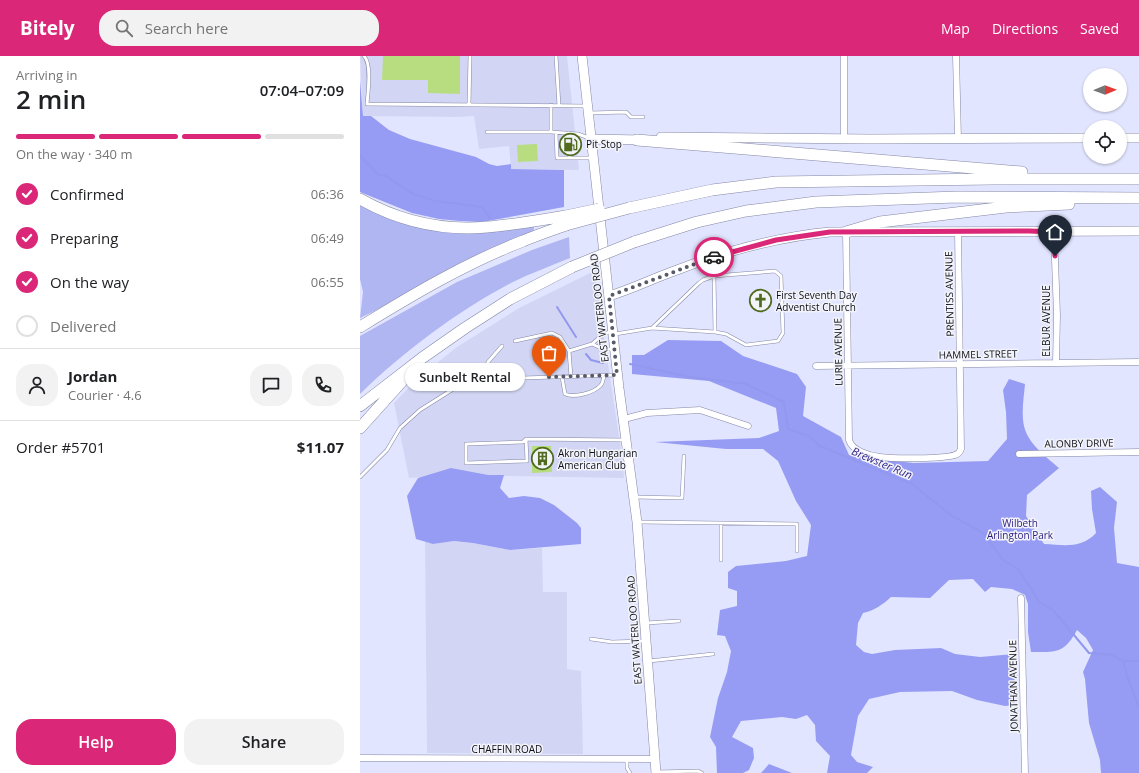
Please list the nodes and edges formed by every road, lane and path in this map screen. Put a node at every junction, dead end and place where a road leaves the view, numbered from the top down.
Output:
1 (364, 56) edge
2 (470, 56) edge
3 (556, 56) edge
4 (582, 56) edge
5 (844, 56) edge
6 (956, 56) edge
7 (469, 104) junction
8 (551, 105) junction
9 (559, 106) junction
10 (588, 109) junction
11 (643, 117) dead end
12 (487, 132) dead end
13 (551, 132) junction
14 (556, 133) junction
15 (568, 133) junction
16 (844, 138) junction
17 (958, 138) junction
18 (1083, 138) edge
19 (1127, 138) edge
20 (1139, 138) edge
21 (590, 139) junction
22 (569, 140) dead end
23 (637, 140) junction
24 (570, 150) dead end
25 (570, 158) junction
26 (593, 158) junction
27 (1108, 179) junction
28 (1139, 179) edge
29 (360, 199) edge
30 (1139, 200) edge
31 (566, 221) junction
32 (1139, 231) edge
33 (846, 232) junction
34 (958, 232) junction
35 (1054, 232) junction
36 (714, 276) junction
37 (609, 296) junction
38 (360, 327) edge
39 (652, 328) junction
40 (613, 332) junction
41 (715, 332) junction
42 (515, 341) dead end
43 (592, 344) junction
44 (502, 346) dead end
45 (614, 349) junction
46 (569, 351) junction
47 (422, 358) junction
48 (1139, 362) edge
49 (1056, 363) junction
50 (959, 364) junction
51 (816, 366) dead end
52 (848, 366) junction
53 (617, 375) junction
54 (604, 376) junction
55 (482, 377) junction
56 (562, 377) junction
57 (571, 377) junction
58 (360, 406) edge
59 (624, 419) junction
60 (748, 426) dead end
61 (360, 428) edge
62 (526, 439) junction
63 (626, 440) junction
64 (853, 447) joint
65 (1139, 452) edge
66 (1019, 454) dead end
67 (684, 456) dead end
68 (360, 477) edge
69 (633, 497) junction
70 (636, 522) junction
71 (722, 523) junction
72 (797, 551) dead end
73 (721, 560) dead end
74 (1020, 598) dead end
75 (679, 621) dead end
76 (644, 623) junction
77 (591, 639) dead end
78 (646, 641) junction
79 (713, 654) dead end
80 (647, 661) junction
81 (360, 758) edge
82 (627, 759) junction
83 (655, 759) junction
84 (656, 772) edge
85 (630, 773) edge
86 (702, 773) edge
87 (1025, 773) edge

1 - 7 lane
2 - 7 lane
3 - 9 lane
4 - 10 main road, EAST WATERLOO ROAD
5 - 16 street
6 - 17 street
7 - 8 lane
8 - 9 lane
8 - 13 lane
9 - 10 lane
10 - 11 lane
10 - 21 main road, EAST WATERLOO ROAD
12 - 13 lane
13 - 14 lane
14 - 15 lane
14 - 25 lane
15 - 21 lane
15 - 22 lane
16 - 17 main road
16 - 23 main road
17 - 18 main road
19 - 20 main road
21 - 23 main road
21 - 26 main road, EAST WATERLOO ROAD
23 - 27 highway
24 - 25 lane
25 - 26 lane
26 - 37 main road, EAST WATERLOO ROAD
27 - 28 highway
27 - 31 highway, bridge
29 - 31 highway
30 - 33 highway
30 - 47 highway, bridge
31 - 38 highway
32 - 35 main road
33 - 34 main road
33 - 37 main road
33 - 52 street, LURIE AVENUE
34 - 35 main road
34 - 50 street, PRENTISS AVENUE
35 - 49 street, ELBUR AVENUE
36 - 39 lane
36 - 41 lane
36 - 41 lane
37 - 40 main road, EAST WATERLOO ROAD
39 - 40 lane
39 - 41 lane
40 - 43 lane
40 - 45 main road, EAST WATERLOO ROAD
42 - 46 lane
43 - 45 lane
43 - 46 lane
44 - 55 lane
45 - 53 main road, EAST WATERLOO ROAD
46 - 57 lane
47 - 58 highway
47 - 61 highway
48 - 49 street, HAMMEL STREET
49 - 50 street, HAMMEL STREET
50 - 52 street, HAMMEL STREET
50 - 64 street, PRENTISS AVENUE
51 - 52 street, HAMMEL STREET
52 - 64 street, LURIE AVENUE
53 - 54 lane
53 - 59 main road, EAST WATERLOO ROAD
54 - 56 lane
54 - 57 lane
55 - 56 lane
55 - 68 lane
56 - 57 lane
59 - 60 street
59 - 63 main road, EAST WATERLOO ROAD
62 - 62 lane
62 - 63 lane
63 - 69 main road, EAST WATERLOO ROAD
65 - 66 street, ALONBY DRIVE
67 - 69 lane
69 - 70 main road, EAST WATERLOO ROAD
70 - 71 lane
70 - 76 main road, EAST WATERLOO ROAD
71 - 72 lane
71 - 73 lane
74 - 87 street, JONATHAN AVENUE
75 - 76 lane
76 - 78 main road, EAST WATERLOO ROAD
77 - 78 lane
78 - 80 main road, EAST WATERLOO ROAD
79 - 80 lane
80 - 83 main road, EAST WATERLOO ROAD
81 - 82 street, CHAFFIN ROAD
82 - 83 street, CHAFFIN ROAD
82 - 85 lane
83 - 84 main road, EAST WATERLOO ROAD
84 - 86 lane

